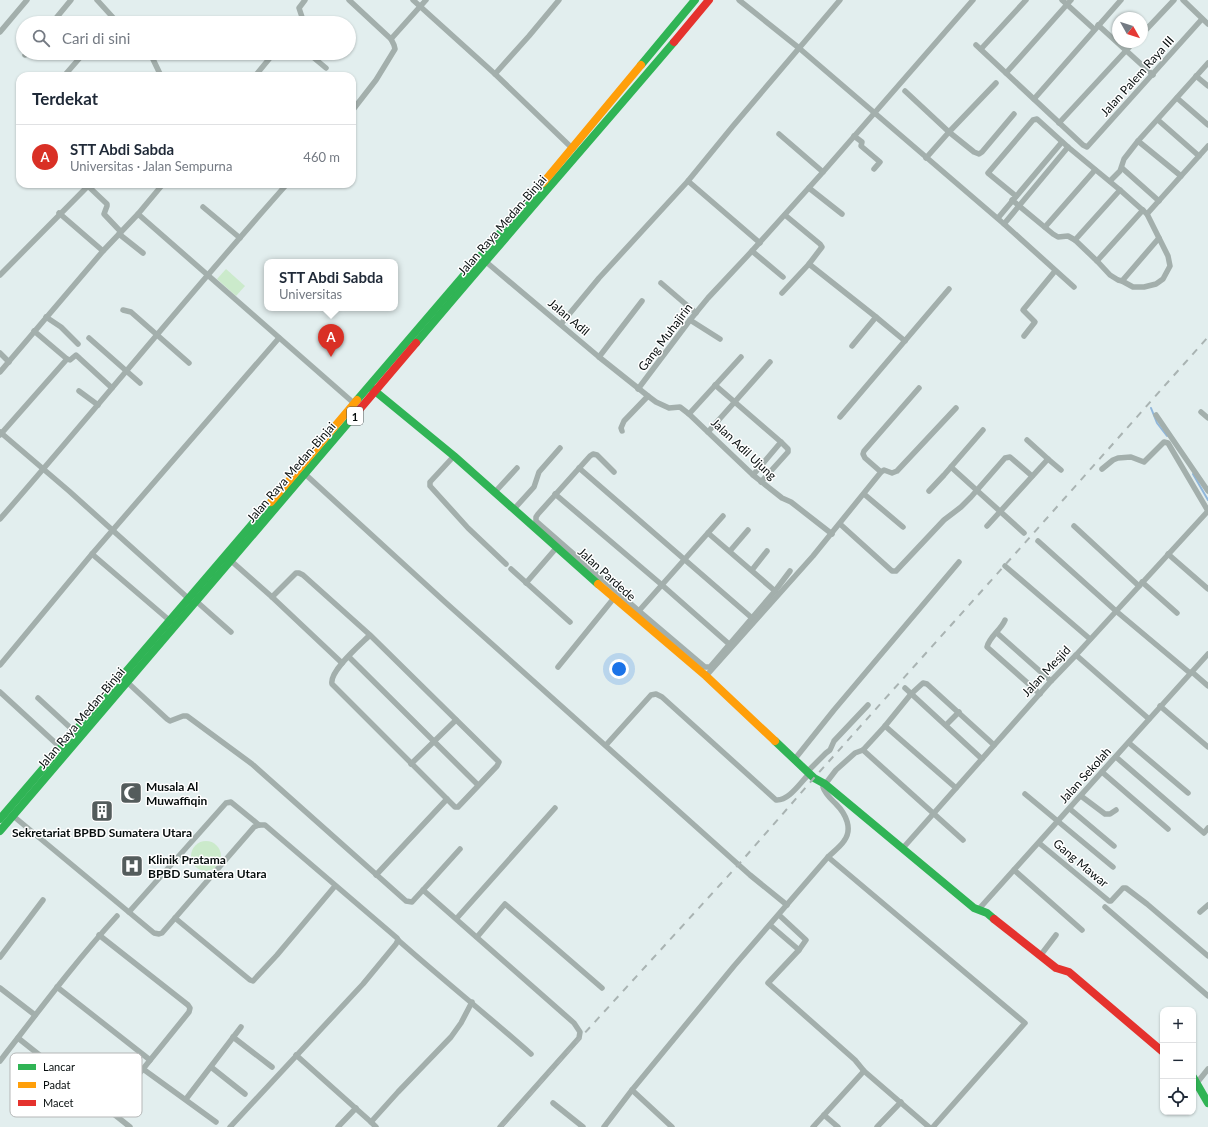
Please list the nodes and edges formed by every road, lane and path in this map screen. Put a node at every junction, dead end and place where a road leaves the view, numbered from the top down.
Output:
1 (28, 0) edge
2 (71, 0) edge
3 (97, 0) edge
4 (304, 0) edge
5 (348, 0) edge
6 (413, 0) edge
7 (426, 0) edge
8 (559, 0) edge
9 (695, 0) edge
10 (709, 0) edge
11 (739, 0) edge
12 (840, 0) edge
13 (973, 0) edge
14 (1026, 0) edge
15 (1062, 0) edge
16 (1121, 0) edge
17 (1174, 0) edge
18 (1184, 0) edge
19 (1069, 2) edge
20 (420, 7) junction
21 (58, 16) edge
22 (109, 16) edge
23 (302, 16) edge
24 (1202, 19) junction
25 (1208, 24) edge
26 (1096, 27) junction
27 (1148, 28) edge
28 (0, 32) edge
29 (391, 39) junction
30 (976, 45) dead end
31 (799, 48) junction
32 (981, 49) junction
33 (1127, 50) junction
34 (78, 60) edge
35 (153, 60) edge
36 (268, 60) edge
37 (316, 60) edge
38 (1208, 63) edge
39 (326, 68) dead end
40 (67, 72) edge
41 (159, 72) edge
42 (258, 72) edge
43 (1006, 73) junction
44 (495, 74) junction
45 (1152, 75) junction
46 (1196, 76) junction
47 (996, 83) dead end
48 (1208, 86) edge
49 (905, 91) dead end
50 (1177, 98) junction
51 (1034, 99) junction
52 (609, 105) junction
53 (356, 106) edge
54 (616, 110) junction
55 (874, 113) junction
56 (1014, 114) dead end
57 (1158, 120) junction
58 (1059, 123) junction
59 (1208, 125) edge
60 (950, 132) junction
61 (779, 134) dead end
62 (854, 136) junction
63 (1138, 141) junction
64 (1062, 142) junction
65 (1208, 146) edge
66 (1068, 147) junction
67 (572, 148) junction
68 (579, 154) junction
69 (1199, 156) junction
70 (926, 158) junction
71 (1122, 168) junction
72 (874, 170) dead end
73 (1095, 170) junction
74 (823, 172) junction
75 (1180, 176) junction
76 (688, 181) junction
77 (1110, 181) junction
78 (85, 188) edge
79 (91, 188) edge
80 (160, 188) edge
81 (284, 188) edge
82 (808, 188) junction
83 (1120, 190) junction
84 (1014, 198) junction
85 (1159, 201) junction
86 (1019, 205) junction
87 (203, 207) dead end
88 (1145, 212) junction
89 (59, 213) junction
90 (138, 214) junction
91 (842, 214) dead end
92 (785, 215) junction
93 (998, 218) junction
94 (1004, 224) junction
95 (1045, 227) junction
96 (120, 233) junction
97 (240, 238) junction
98 (1159, 238) junction
99 (1075, 240) junction
100 (760, 243) junction
101 (102, 251) junction
102 (752, 251) junction
103 (143, 253) dead end
104 (485, 261) junction
105 (1097, 261) junction
106 (809, 264) junction
107 (1055, 271) junction
108 (0, 275) edge
109 (208, 275) junction
110 (783, 277) dead end
111 (1122, 280) junction
112 (661, 283) dead end
113 (1074, 287) dead end
114 (949, 289) dead end
115 (782, 293) dead end
116 (642, 301) dead end
117 (123, 310) dead end
118 (696, 313) junction
119 (46, 317) junction
120 (876, 317) junction
121 (690, 320) junction
122 (561, 324) junction
123 (34, 330) junction
124 (157, 334) junction
125 (1024, 336) dead end
126 (89, 338) dead end
127 (279, 338) junction
128 (720, 339) dead end
129 (905, 341) junction
130 (78, 344) dead end
131 (852, 346) dead end
132 (0, 353) edge
133 (599, 357) junction
134 (741, 357) dead end
135 (67, 359) junction
136 (9, 362) junction
137 (770, 362) dead end
138 (189, 363) dead end
139 (126, 371) junction
140 (0, 372) edge
141 (140, 383) dead end
142 (715, 385) junction
143 (369, 386) junction
144 (112, 388) junction
145 (919, 388) dead end
146 (638, 389) junction
147 (79, 391) dead end
148 (376, 392) junction
149 (648, 396) junction
150 (735, 401) junction
151 (98, 406) junction
152 (358, 406) junction
153 (956, 408) dead end
154 (1201, 412) dead end
155 (689, 414) junction
156 (1156, 415) dead end
157 (840, 416) dead end
158 (1208, 418) edge
159 (983, 430) dead end
160 (622, 431) dead end
161 (708, 432) junction
162 (1, 434) edge
163 (1027, 440) dead end
164 (781, 442) junction
165 (560, 448) dead end
166 (454, 456) junction
167 (1048, 458) junction
168 (517, 468) dead end
169 (579, 468) junction
170 (951, 468) junction
171 (44, 469) junction
172 (1102, 469) dead end
173 (1061, 470) dead end
174 (614, 472) dead end
175 (881, 472) junction
176 (306, 474) junction
177 (753, 475) junction
178 (1032, 476) junction
179 (761, 482) junction
180 (929, 490) dead end
181 (977, 491) junction
182 (1208, 491) edge
183 (495, 492) junction
184 (555, 494) junction
185 (864, 494) junction
186 (514, 510) junction
187 (1000, 511) junction
188 (1208, 511) edge
189 (723, 516) dead end
190 (0, 519) edge
191 (840, 524) junction
192 (987, 526) dead end
193 (1074, 526) dead end
194 (903, 527) dead end
195 (113, 530) junction
196 (748, 530) dead end
197 (708, 533) junction
198 (1024, 533) dead end
199 (832, 534) junction
200 (1038, 541) dead end
201 (558, 546) junction
202 (730, 551) junction
203 (767, 551) dead end
204 (92, 554) junction
205 (1168, 554) junction
206 (228, 558) junction
207 (684, 559) junction
208 (958, 562) dead end
209 (506, 564) dead end
210 (1005, 566) dead end
211 (511, 569) dead end
212 (752, 570) junction
213 (790, 571) dead end
214 (526, 582) junction
215 (662, 584) junction
216 (1140, 584) junction
217 (1208, 589) edge
218 (775, 591) junction
219 (272, 597) junction
220 (614, 598) junction
221 (193, 600) junction
222 (1116, 611) junction
223 (637, 613) junction
224 (1177, 613) dead end
225 (752, 618) junction
226 (169, 620) junction
227 (1005, 620) dead end
228 (570, 622) dead end
229 (231, 632) dead end
230 (997, 633) junction
231 (370, 636) junction
232 (1090, 639) junction
233 (729, 644) junction
234 (1208, 654) edge
235 (1076, 655) junction
236 (348, 657) junction
237 (342, 663) junction
238 (0, 665) edge
239 (558, 666) dead end
240 (1191, 673) junction
241 (706, 676) junction
242 (1051, 681) junction
243 (127, 682) junction
244 (1208, 686) edge
245 (905, 688) dead end
246 (0, 692) edge
247 (911, 694) junction
248 (1040, 694) junction
249 (38, 698) dead end
250 (868, 705) dead end
251 (1160, 706) junction
252 (958, 712) junction
253 (1149, 719) junction
254 (456, 720) junction
255 (946, 725) junction
256 (885, 726) junction
257 (75, 732) junction
258 (434, 742) junction
259 (1129, 743) junction
260 (606, 745) junction
261 (994, 745) junction
262 (1208, 747) edge
263 (61, 748) junction
264 (863, 750) junction
265 (1116, 756) junction
266 (982, 759) junction
267 (794, 760) junction
268 (411, 764) junction
269 (1102, 772) junction
270 (808, 773) junction
271 (824, 784) junction
272 (478, 785) junction
273 (956, 788) junction
274 (1188, 793) dead end
275 (1025, 794) dead end
276 (1081, 796) junction
277 (447, 799) junction
278 (555, 808) dead end
279 (1070, 809) junction
280 (1116, 810) dead end
281 (10, 814) junction
282 (933, 814) junction
283 (0, 819) edge
284 (1058, 821) junction
285 (259, 825) junction
286 (1168, 829) dead end
287 (0, 831) edge
288 (1206, 831) edge
289 (963, 840) dead end
290 (1039, 843) junction
291 (1114, 846) dead end
292 (903, 848) junction
293 (460, 849) dead end
294 (828, 857) junction
295 (1113, 867) dead end
296 (1014, 870) junction
297 (376, 875) junction
298 (335, 886) junction
299 (423, 890) junction
300 (43, 900) dead end
301 (787, 905) junction
302 (1208, 905) edge
303 (1105, 907) dead end
304 (978, 910) junction
305 (129, 912) junction
306 (1200, 912) dead end
307 (779, 915) junction
308 (117, 916) dead end
309 (175, 918) junction
310 (457, 918) junction
311 (770, 925) junction
312 (1082, 930) dead end
313 (99, 935) junction
314 (1056, 935) dead end
315 (477, 937) junction
316 (398, 940) junction
317 (799, 950) junction
318 (1040, 956) junction
319 (1208, 956) edge
320 (0, 957) edge
321 (57, 987) junction
322 (0, 988) edge
323 (602, 988) dead end
324 (1208, 996) edge
325 (472, 1002) junction
326 (35, 1015) junction
327 (241, 1027) dead end
328 (233, 1037) junction
329 (18, 1038) junction
330 (1160, 1049) edge
331 (37, 1053) edge
332 (141, 1053) edge
333 (142, 1054) edge
334 (531, 1054) dead end
335 (296, 1056) junction
336 (150, 1060) junction
337 (0, 1061) edge
338 (211, 1067) junction
339 (272, 1067) dead end
340 (143, 1069) joint
341 (1208, 1069) edge
342 (864, 1071) junction
343 (1196, 1080) edge
344 (1196, 1083) edge
345 (632, 1090) junction
346 (245, 1094) dead end
347 (186, 1099) junction
348 (901, 1102) junction
349 (553, 1103) dead end
350 (1208, 1103) edge
351 (356, 1108) junction
352 (824, 1115) junction
353 (117, 1117) edge
354 (216, 1122) dead end
355 (371, 1122) junction
356 (130, 1127) edge
357 (230, 1127) edge
358 (338, 1127) edge
359 (376, 1127) edge
360 (500, 1127) edge
361 (583, 1127) edge
362 (604, 1127) edge
363 (672, 1127) edge
364 (813, 1127) edge
365 (838, 1127) edge
366 (877, 1127) edge
367 (929, 1127) edge
368 (933, 1127) edge

1 - 28 street
2 - 21 street
3 - 22 street
4 - 23 street
5 - 29 street
6 - 20 street
7 - 20 street
8 - 44 street
9 - 52 main road, Jalan Raya Medan-Binjai / 1
10 - 54 main road, Jalan Raya Medan-Binjai / 1
11 - 31 street
12 - 31 street
13 - 55 street, Gang Muhajirin
14 - 32 street
15 - 19 street
16 - 26 street
17 - 27 street
18 - 24 street
19 - 26 street
19 - 43 street
20 - 29 street
20 - 44 street
24 - 25 street
24 - 45 street, Jalan Palem Raya III
26 - 33 street
26 - 51 street
29 - 53 street
30 - 32 street
31 - 55 street
31 - 76 street
32 - 43 street
33 - 45 street
33 - 58 street
34 - 40 street
35 - 41 street
36 - 42 street
37 - 39 street
38 - 46 street
43 - 51 street
44 - 67 street
45 - 58 street, Jalan Palem Raya III
46 - 48 street
46 - 50 street
47 - 60 street
49 - 60 street
50 - 57 street
50 - 59 street
51 - 58 street
52 - 54 main road
52 - 67 main road, Jalan Raya Medan-Binjai / 1
54 - 68 main road, Jalan Raya Medan-Binjai / 1
55 - 62 street, Gang Muhajirin
55 - 70 street
56 - 60 street
57 - 63 street
57 - 69 street
60 - 70 street
61 - 74 street
62 - 72 street
62 - 74 street, Gang Muhajirin
63 - 71 street
63 - 75 street
64 - 66 street
64 - 84 street
64 - 84 street
65 - 69 street
66 - 73 street
66 - 86 street
67 - 68 street
67 - 143 main road, Jalan Raya Medan-Binjai / 1
68 - 104 main road, Jalan Raya Medan-Binjai / 1
69 - 75 street
70 - 93 street
71 - 77 street
71 - 85 street
73 - 77 street
73 - 95 street
74 - 82 street, Gang Muhajirin
75 - 85 street
76 - 100 street
76 - 122 street
77 - 83 street
78 - 89 street
79 - 96 street
80 - 90 street
81 - 97 street
82 - 91 street
82 - 92 street, Gang Muhajirin
83 - 88 street
83 - 99 street
84 - 86 street
84 - 93 street
85 - 88 street
86 - 94 street
86 - 95 street
87 - 97 street
88 - 98 street
88 - 105 street
89 - 101 street
89 - 108 street
90 - 96 street
90 - 109 street
92 - 100 street, Gang Muhajirin
92 - 106 street
93 - 94 street
94 - 107 street
95 - 99 street
96 - 101 street
96 - 103 street
97 - 109 street
98 - 111 street
98 - 111 street
99 - 105 street
100 - 102 street, Gang Muhajirin
101 - 119 street
102 - 110 street
102 - 118 street, Gang Muhajirin
104 - 122 street, Jalan Adil
104 - 148 main road, Jalan Raya Medan-Binjai / 1
105 - 111 street
106 - 115 street
106 - 120 street
107 - 113 street
107 - 125 street
109 - 124 street
109 - 127 street
112 - 118 street
114 - 129 street
116 - 133 street
117 - 124 street
118 - 121 street, Gang Muhajirin
119 - 123 street
119 - 130 street
120 - 129 street
120 - 131 street
121 - 128 street
121 - 146 street, Gang Muhajirin
122 - 133 street, Jalan Adil
123 - 135 street
123 - 136 street
124 - 138 street
124 - 139 street
126 - 139 street
127 - 152 street
127 - 195 street
129 - 157 street
132 - 136 street
133 - 146 street, Jalan Adil
134 - 142 street
135 - 144 street
135 - 162 street
136 - 140 street
137 - 150 street
139 - 141 street
139 - 144 street
142 - 150 street
142 - 155 street
143 - 148 main road, Jalan Pardede
143 - 152 main road, Jalan Raya Medan-Binjai / 1
144 - 151 street
145 - 175 street
146 - 149 street, Jalan Adil Ujung
147 - 151 street
148 - 152 main road, Jalan Raya Medan-Binjai / 1
148 - 166 main road, Jalan Pardede
149 - 155 street, Jalan Adil Ujung
149 - 160 street
150 - 161 street
150 - 164 street
151 - 171 street
152 - 176 main road, Jalan Raya Medan-Binjai / 1
152 - 206 main road, Jalan Raya Medan-Binjai / 1
153 - 175 street
154 - 158 street
155 - 161 street, Jalan Adil Ujung
156 - 182 street
159 - 170 street
161 - 177 street, Jalan Adil Ujung
162 - 171 street
163 - 167 street
164 - 177 street
164 - 179 street
165 - 186 street
166 - 183 main road, Jalan Pardede
166 - 209 street
167 - 173 street
167 - 178 street
168 - 183 street
169 - 174 street
169 - 184 street
169 - 207 street
170 - 180 street
170 - 181 street
171 - 190 street
171 - 195 street
172 - 188 street
175 - 185 street
176 - 206 main road, Jalan Raya Medan-Binjai / 1
176 - 260 street
177 - 179 street, Jalan Adil Ujung
178 - 181 street
178 - 187 street
179 - 199 street, Jalan Adil Ujung
181 - 187 street
181 - 191 street
183 - 186 main road, Jalan Pardede
184 - 215 street
184 - 223 street
185 - 191 street
185 - 194 street
186 - 201 main road, Jalan Pardede
187 - 192 street
187 - 198 street
188 - 205 street, Jalan Mesjid
189 - 197 street
191 - 199 street
193 - 216 street
195 - 204 street
195 - 221 street
196 - 202 street
197 - 202 street
197 - 207 street
199 - 241 street
200 - 222 street
201 - 214 street
201 - 220 main road, Jalan Pardede
202 - 212 street
203 - 212 street
204 - 226 street
204 - 238 street
205 - 216 street, Jalan Mesjid
205 - 217 street
206 - 219 street
206 - 221 main road, Jalan Raya Medan-Binjai / 1
207 - 215 street
207 - 225 street
208 - 267 street
210 - 232 street
211 - 214 street
212 - 218 street
213 - 218 street
214 - 228 street
215 - 223 street
215 - 233 street
216 - 222 street, Jalan Mesjid
216 - 224 street
218 - 225 street
219 - 231 street
219 - 237 street
220 - 223 main road, Jalan Pardede
220 - 239 street
221 - 226 main road, Jalan Raya Medan-Binjai / 1
221 - 229 street
221 - 243 main road, Jalan Raya Medan-Binjai / 1
222 - 232 street, Jalan Mesjid
222 - 240 street
223 - 233 street
223 - 241 main road, Jalan Pardede
225 - 233 street
226 - 257 main road, Jalan Raya Medan-Binjai / 1
227 - 230 street
230 - 242 street
230 - 248 street
231 - 236 street
231 - 254 street
232 - 235 street, Jalan Mesjid
234 - 240 street, Jalan Sekolah
235 - 242 street, Jalan Mesjid
235 - 253 street
236 - 237 street
236 - 258 street
237 - 268 street
240 - 244 street
240 - 251 street, Jalan Sekolah
241 - 267 main road, Jalan Pardede
242 - 248 street, Jalan Mesjid
243 - 281 main road, Jalan Raya Medan-Binjai / 1
243 - 297 street
245 - 247 street
246 - 263 street
247 - 252 street
247 - 255 street
247 - 256 street
248 - 261 street, Jalan Mesjid
249 - 257 street
250 - 270 street
251 - 253 street, Jalan Sekolah
251 - 262 street
252 - 255 street
252 - 261 street
253 - 259 street, Jalan Sekolah
254 - 258 street
254 - 272 street
255 - 266 street
256 - 264 street
256 - 273 street
257 - 263 main road, Jalan Raya Medan-Binjai / 1
258 - 268 street
258 - 272 street
259 - 265 street, Jalan Sekolah
259 - 274 street
260 - 270 street
260 - 301 street
261 - 266 street, Jalan Mesjid
263 - 281 main road, Jalan Raya Medan-Binjai / 1
264 - 271 street
264 - 282 street
265 - 269 street, Jalan Sekolah
265 - 288 street
266 - 273 street, Jalan Mesjid
267 - 270 main road, Jalan Pardede
268 - 277 street
269 - 276 street, Jalan Sekolah
269 - 286 street
270 - 271 main road, Jalan Pardede
271 - 292 main road, Jalan Pardede
271 - 294 street
272 - 277 street
273 - 282 street, Jalan Mesjid
275 - 284 street
276 - 279 street, Jalan Sekolah
276 - 280 street
277 - 297 street
278 - 310 street
279 - 284 street, Jalan Sekolah
279 - 291 street
281 - 283 main road, Jalan Raya Medan-Binjai / 1
281 - 287 main road, Jalan Raya Medan-Binjai / 1
281 - 305 street
282 - 289 street
282 - 292 street, Jalan Mesjid
284 - 290 street, Jalan Sekolah
284 - 295 street
285 - 298 street
285 - 305 street
285 - 309 street
290 - 296 street, Jalan Sekolah
290 - 319 street, Gang Mawar
292 - 304 main road, Jalan Pardede
293 - 299 street
294 - 301 street
294 - 368 street
296 - 304 street, Jalan Sekolah
296 - 312 street
297 - 299 street
298 - 309 street
298 - 316 street
299 - 310 street
300 - 320 street
301 - 307 street
302 - 306 street
303 - 324 street
304 - 318 main road, Jalan Pardede
305 - 309 street
307 - 311 street
307 - 317 street
308 - 313 street
310 - 315 street
311 - 317 street
311 - 345 street
313 - 321 street
313 - 336 street
314 - 318 street
315 - 323 street
315 - 360 street
316 - 325 street
316 - 335 street
317 - 342 street
318 - 330 main road, Jalan Pardede
321 - 326 street
321 - 332 street
322 - 326 street
325 - 334 street
325 - 355 street
326 - 329 street
327 - 328 street
328 - 338 street
328 - 339 street
329 - 331 street
329 - 337 street
333 - 336 street
335 - 351 street
335 - 357 street
336 - 340 street
338 - 346 street
338 - 347 street
340 - 347 street
341 - 343 street
342 - 348 street
342 - 352 street
344 - 350 main road
345 - 362 street
345 - 363 street
347 - 354 street
348 - 366 street
348 - 367 street
349 - 361 street
351 - 355 street
351 - 358 street
352 - 364 street
352 - 365 street
353 - 356 street
355 - 359 street

